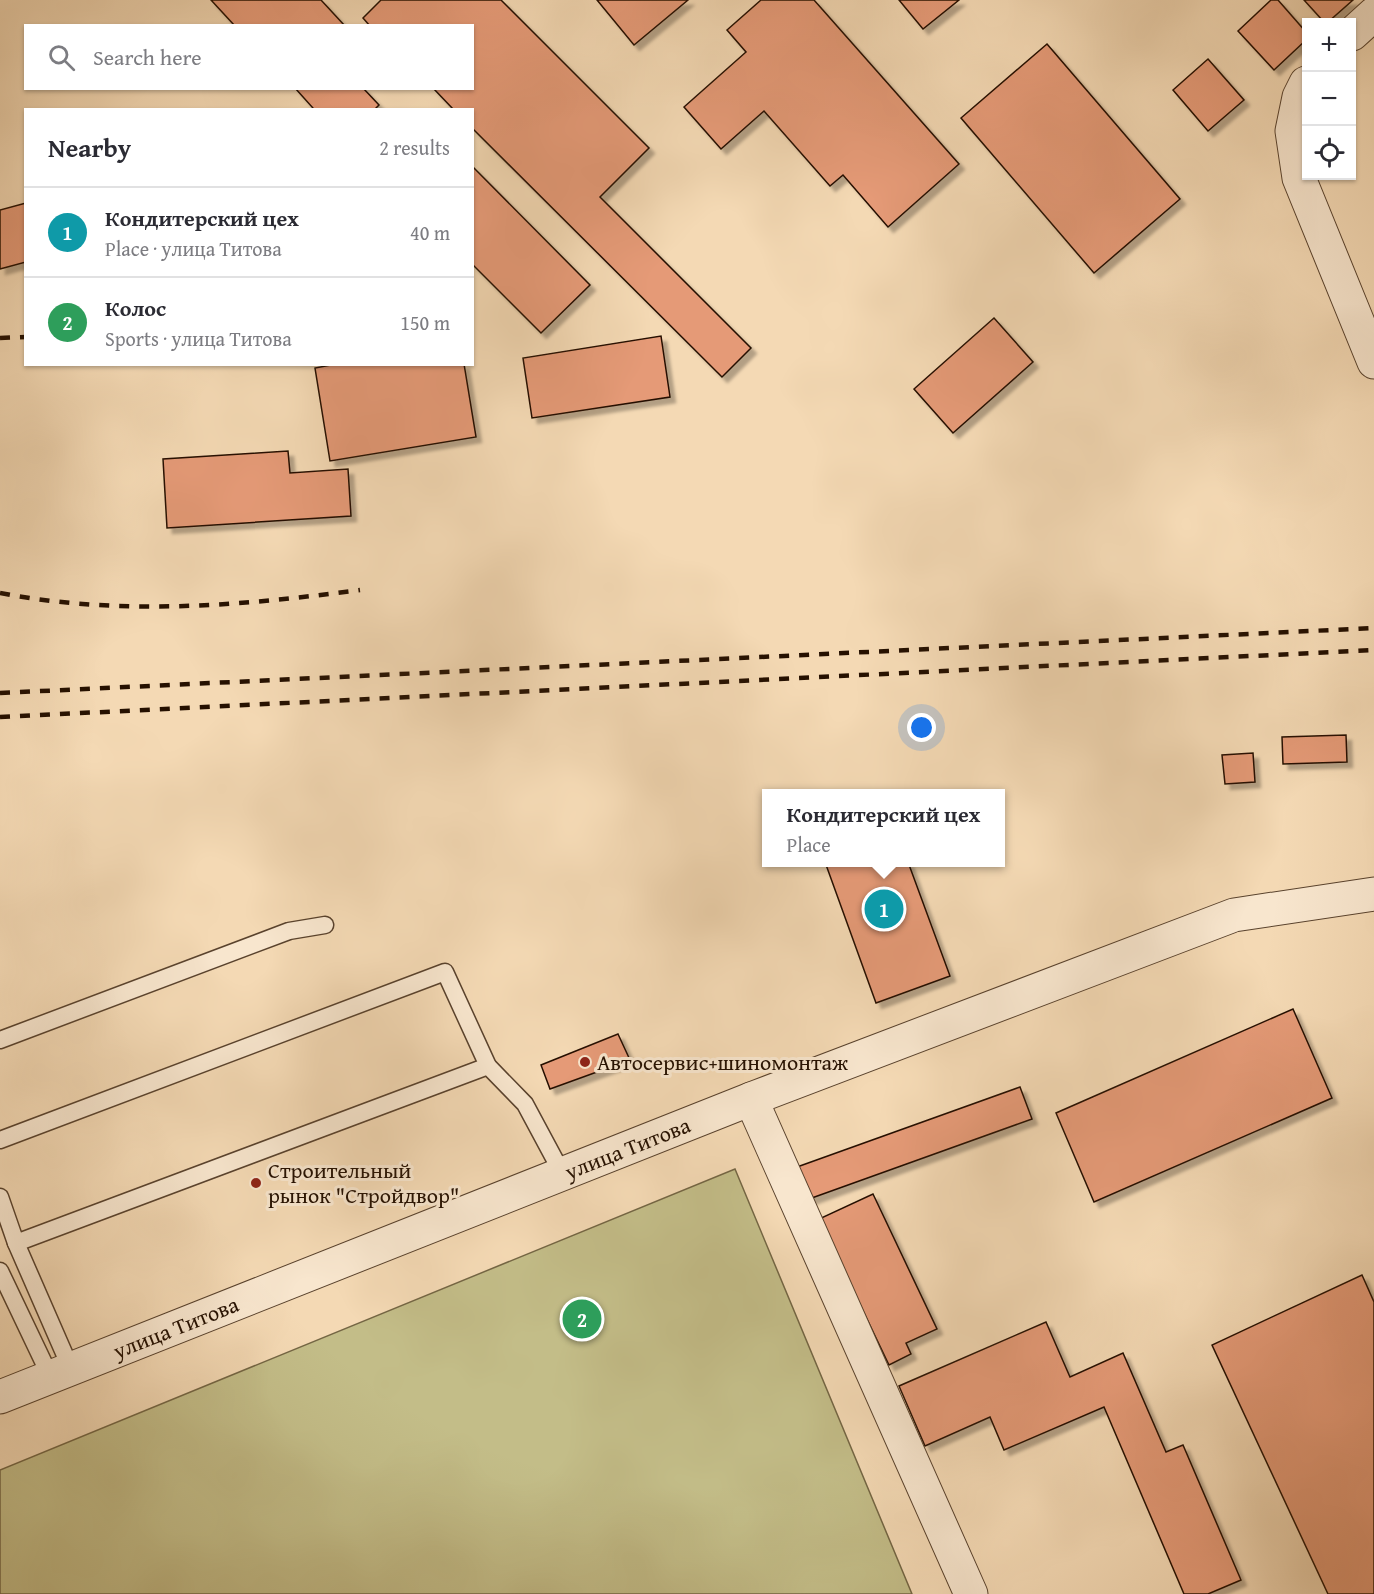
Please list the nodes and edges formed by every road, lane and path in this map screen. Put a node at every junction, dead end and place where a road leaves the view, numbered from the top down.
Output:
1 (1374, 14) edge
2 (1356, 30) edge
3 (1302, 91) edge
4 (1374, 362) edge
5 (1374, 894) edge
6 (326, 925) dead end
7 (0, 1040) edge
8 (488, 1066) junction
9 (751, 1099) junction
10 (0, 1140) edge
11 (562, 1173) junction
12 (0, 1197) edge
13 (16, 1243) junction
14 (0, 1270) edge
15 (61, 1374) junction
16 (0, 1397) edge
17 (971, 1594) edge

1 - 2 street
3 - 4 street
5 - 9 street, улица Титова
6 - 7 lane
8 - 10 lane
8 - 11 lane
8 - 13 lane
9 - 11 street, улица Титова
9 - 17 street
11 - 15 street, улица Титова
12 - 13 lane
13 - 15 lane
14 - 15 lane
15 - 16 street, улица Титова

